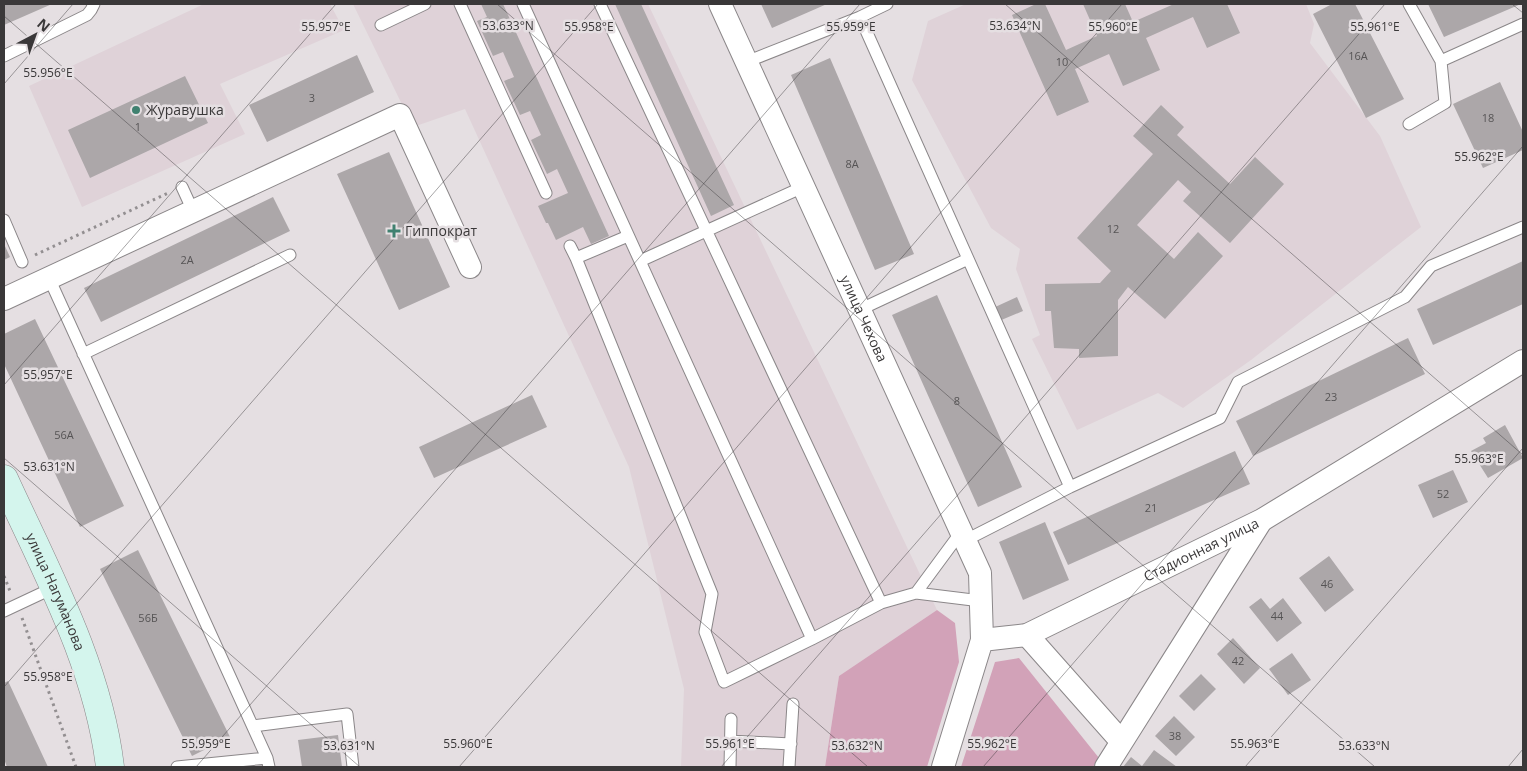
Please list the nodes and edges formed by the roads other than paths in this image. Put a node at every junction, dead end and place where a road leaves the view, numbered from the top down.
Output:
1 (94, 4) edge
2 (425, 4) edge
3 (460, 4) edge
4 (523, 4) edge
5 (600, 4) edge
6 (720, 4) edge
7 (888, 4) edge
8 (1409, 4) edge
9 (860, 17) junction
10 (1523, 24) edge
11 (381, 25) dead end
12 (4, 56) edge
13 (1442, 61) junction
14 (746, 62) junction
15 (1409, 124) dead end
16 (182, 186) road end
17 (803, 187) junction
18 (546, 193) dead end
19 (193, 211) junction
20 (4, 220) edge
21 (1523, 227) edge
22 (707, 230) junction
23 (628, 236) junction
24 (570, 246) dead end
25 (290, 256) dead end
26 (576, 258) junction
27 (968, 260) junction
28 (640, 261) junction
29 (22, 262) road end
30 (470, 267) dead end
31 (48, 278) junction
32 (4, 299) edge
33 (859, 310) junction
34 (83, 354) junction
35 (1523, 361) edge
36 (4, 479) edge
37 (1070, 486) junction
38 (1262, 520) junction
39 (962, 536) junction
40 (53, 588) junction
41 (916, 593) junction
42 (980, 601) junction
43 (881, 603) junction
44 (4, 611) edge
45 (1027, 635) junction
46 (812, 639) junction
47 (982, 640) junction
48 (793, 704) dead end
49 (731, 719) dead end
50 (253, 726) junction
51 (1121, 741) junction
52 (730, 742) junction
53 (791, 744) junction
54 (267, 764) edge
55 (110, 767) edge
56 (178, 767) edge
57 (353, 767) edge
58 (730, 767) edge
59 (789, 767) edge
60 (943, 767) edge
61 (1106, 767) edge

1 - 12 lane
2 - 11 lane
3 - 18 lane
4 - 23 lane
5 - 22 lane
6 - 14 street, улица Чехова
7 - 9 lane
8 - 13 lane
9 - 14 lane
9 - 27 lane
10 - 13 lane
13 - 15 lane
14 - 17 street, улица Чехова
16 - 19 lane
17 - 22 lane
17 - 33 street, улица Чехова
19 - 30 street
19 - 31 street
20 - 29 lane
21 - 37 lane
22 - 28 lane
22 - 43 lane
23 - 26 lane
23 - 28 lane
24 - 26 lane
25 - 34 lane
26 - 46 lane
27 - 33 lane
27 - 37 lane
28 - 46 lane
31 - 32 street
31 - 34 lane
33 - 39 street, улица Чехова
34 - 50 lane
35 - 38 street, Стадионная улица
36 - 40 street, улица Нагуманова
37 - 39 lane
38 - 45 street, Стадионная улица
38 - 51 street
39 - 41 lane
39 - 42 street, улица Чехова
40 - 44 lane
40 - 55 street, улица Нагуманова
41 - 42 lane
41 - 43 lane
42 - 47 street, улица Чехова
43 - 46 lane
45 - 47 street, Стадионная улица
45 - 51 street
47 - 60 street
48 - 53 lane
49 - 52 lane
50 - 54 lane
50 - 57 lane
51 - 61 street
52 - 53 lane
52 - 58 lane
53 - 59 lane
54 - 56 lane

